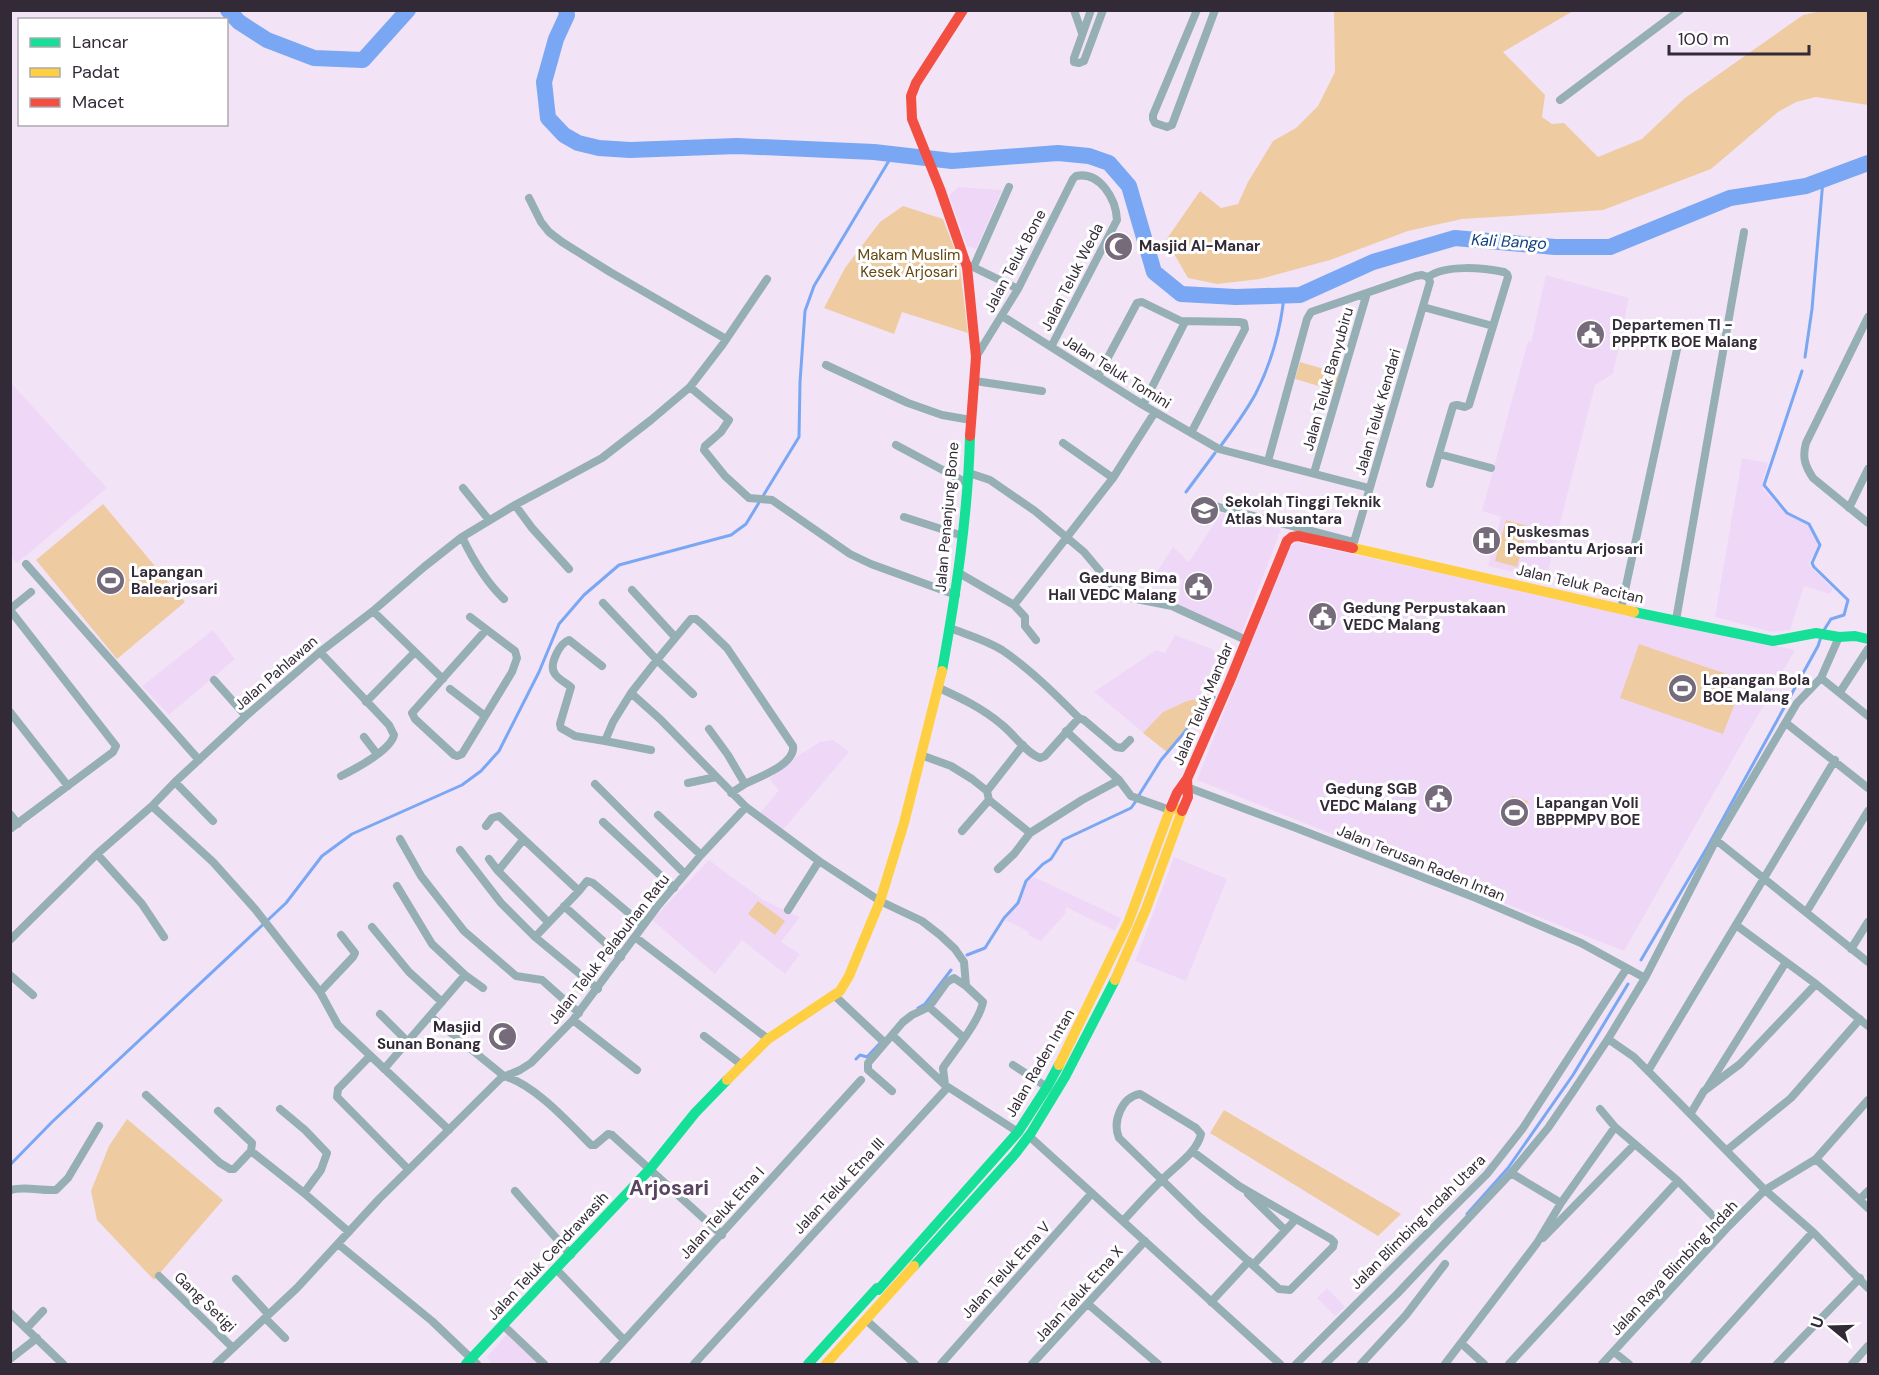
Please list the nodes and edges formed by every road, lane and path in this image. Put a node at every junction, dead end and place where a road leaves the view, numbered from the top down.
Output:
1 (963, 10) edge
2 (1074, 10) edge
3 (1091, 10) edge
4 (1103, 10) edge
5 (1197, 10) edge
6 (1215, 10) edge
7 (1680, 10) edge
8 (1082, 33) junction
9 (1560, 100) dead end
10 (1009, 187) dead end
11 (530, 198) dead end
12 (1117, 220) joint
13 (1744, 232) dead end
14 (970, 266) junction
15 (767, 279) dead end
16 (1429, 279) junction
17 (1018, 289) junction
18 (1367, 293) junction
19 (1422, 307) junction
20 (1002, 316) junction
21 (1869, 317) edge
22 (1185, 322) junction
23 (1493, 326) junction
24 (726, 339) junction
25 (1678, 340) dead end
26 (1051, 347) junction
27 (976, 357) junction
28 (826, 365) dead end
29 (1098, 376) junction
30 (975, 381) junction
31 (690, 387) junction
32 (1042, 391) dead end
33 (1143, 405) junction
34 (1155, 412) junction
35 (971, 420) junction
36 (1191, 433) junction
37 (1063, 443) dead end
38 (896, 445) dead end
39 (1439, 454) junction
40 (1268, 461) junction
41 (1491, 468) dead end
42 (1869, 469) edge
43 (1314, 473) junction
44 (968, 478) junction
45 (1113, 478) junction
46 (1430, 484) dead end
47 (463, 488) dead end
48 (1370, 488) junction
49 (515, 505) junction
50 (1215, 506) dead end
51 (1849, 508) junction
52 (904, 517) dead end
53 (489, 520) junction
54 (1869, 524) edge
55 (963, 536) junction
56 (462, 537) junction
57 (1067, 538) junction
58 (1287, 540) joint
59 (1353, 546) junction
60 (26, 564) dead end
61 (569, 569) dead end
62 (959, 573) junction
63 (632, 590) dead end
64 (31, 592) dead end
65 (956, 595) junction
66 (504, 599) dead end
67 (603, 603) dead end
68 (1014, 606) junction
69 (1620, 609) junction
70 (10, 610) edge
71 (373, 611) junction
72 (470, 618) dead end
73 (1676, 620) junction
74 (950, 628) junction
75 (486, 630) junction
76 (675, 637) junction
77 (1839, 637) junction
78 (1869, 639) edge
79 (1036, 640) dead end
80 (1246, 640) junction
81 (1869, 649) edge
82 (320, 652) junction
83 (414, 653) junction
84 (657, 660) junction
85 (602, 666) dead end
86 (1821, 678) junction
87 (443, 679) junction
88 (214, 680) dead end
89 (939, 688) junction
90 (450, 689) dead end
91 (1840, 692) junction
92 (631, 693) junction
93 (693, 694) dead end
94 (366, 702) junction
95 (10, 712) edge
96 (246, 716) junction
97 (485, 716) junction
98 (1869, 716) edge
99 (1079, 718) junction
100 (1786, 723) junction
101 (709, 729) dead end
102 (1066, 731) junction
103 (364, 737) dead end
104 (1130, 740) dead end
105 (605, 741) junction
106 (1023, 745) junction
107 (651, 750) dead end
108 (377, 754) junction
109 (921, 755) junction
110 (199, 760) junction
111 (1835, 760) junction
112 (341, 776) dead end
113 (716, 777) junction
114 (1119, 780) junction
115 (175, 782) junction
116 (688, 783) dead end
117 (595, 784) dead end
118 (745, 784) junction
119 (1186, 784) junction
120 (68, 786) junction
121 (1869, 788) edge
122 (987, 791) junction
123 (731, 793) junction
124 (989, 800) junction
125 (152, 806) junction
126 (746, 807) junction
127 (1170, 809) junction
128 (1182, 811) junction
129 (1869, 811) edge
130 (10, 814) edge
131 (658, 815) dead end
132 (213, 821) dead end
133 (603, 822) dead end
134 (18, 824) junction
135 (486, 826) dead end
136 (10, 829) edge
137 (962, 831) dead end
138 (1030, 833) junction
139 (400, 839) dead end
140 (1160, 839) junction
141 (523, 840) junction
142 (1716, 840) junction
143 (1172, 843) junction
144 (460, 850) dead end
145 (97, 854) junction
146 (701, 855) junction
147 (489, 859) dead end
148 (819, 861) junction
149 (998, 869) dead end
150 (498, 871) junction
151 (685, 874) junction
152 (1764, 879) junction
153 (397, 886) dead end
154 (674, 888) junction
155 (579, 891) junction
156 (880, 901) junction
157 (564, 906) junction
158 (788, 910) dead end
159 (1806, 911) junction
160 (549, 922) junction
161 (1869, 922) edge
162 (643, 925) junction
163 (1736, 925) junction
164 (372, 927) dead end
165 (341, 935) dead end
166 (164, 937) dead end
167 (536, 937) junction
168 (635, 937) junction
169 (10, 940) edge
170 (1119, 943) junction
171 (1131, 948) junction
172 (1851, 949) junction
173 (621, 957) junction
174 (1786, 962) junction
175 (1869, 962) edge
176 (1627, 968) junction
177 (10, 975) edge
178 (465, 975) junction
179 (1645, 978) junction
180 (1816, 984) junction
181 (966, 986) junction
182 (483, 988) dead end
183 (598, 988) junction
184 (320, 992) junction
185 (33, 995) dead end
186 (835, 996) junction
187 (442, 1002) junction
188 (929, 1007) junction
189 (579, 1013) junction
190 (380, 1014) dead end
191 (430, 1016) junction
192 (1860, 1019) junction
193 (573, 1020) junction
194 (1869, 1026) edge
195 (892, 1035) junction
196 (704, 1036) dead end
197 (964, 1038) junction
198 (768, 1039) junction
199 (1608, 1039) junction
200 (408, 1041) junction
201 (883, 1042) junction
202 (370, 1056) junction
203 (742, 1065) junction
204 (1013, 1065) dead end
205 (384, 1069) junction
206 (637, 1070) dead end
207 (1648, 1071) junction
208 (504, 1076) junction
209 (861, 1080) dead end
210 (947, 1086) junction
211 (1047, 1087) junction
212 (892, 1091) dead end
213 (1704, 1091) junction
214 (146, 1095) dead end
215 (1869, 1100) edge
216 (280, 1109) dead end
217 (1600, 1109) dead end
218 (218, 1111) dead end
219 (1691, 1113) junction
220 (99, 1126) dead end
221 (1615, 1127) junction
222 (448, 1130) junction
223 (1018, 1132) junction
224 (1029, 1136) junction
225 (1635, 1144) junction
226 (251, 1150) junction
227 (1727, 1150) junction
228 (1192, 1151) junction
229 (1816, 1159) junction
230 (408, 1169) junction
231 (650, 1169) junction
232 (1511, 1173) junction
233 (1161, 1180) junction
234 (1678, 1181) junction
235 (1239, 1186) junction
236 (10, 1190) edge
237 (1766, 1190) junction
238 (515, 1191) dead end
239 (1869, 1191) edge
240 (304, 1192) junction
241 (1092, 1193) junction
242 (1860, 1199) junction
243 (1561, 1203) junction
244 (1869, 1208) edge
245 (1296, 1219) junction
246 (1123, 1221) junction
247 (1726, 1229) junction
248 (1285, 1230) junction
249 (349, 1232) junction
250 (1814, 1232) junction
251 (722, 1235) junction
252 (1145, 1241) junction
253 (1537, 1243) junction
254 (338, 1244) junction
255 (571, 1255) junction
256 (1251, 1263) junction
257 (1446, 1264) dead end
258 (557, 1270) junction
259 (159, 1276) dead end
260 (1860, 1278) junction
261 (236, 1280) dead end
262 (1869, 1288) edge
263 (1211, 1302) junction
264 (1088, 1304) junction
265 (43, 1311) dead end
266 (10, 1313) edge
267 (266, 1316) junction
268 (866, 1320) junction
269 (503, 1325) junction
270 (27, 1328) junction
271 (37, 1338) junction
272 (285, 1338) dead end
273 (624, 1340) junction
274 (1461, 1343) junction
275 (1869, 1346) edge
276 (233, 1348) junction
277 (1614, 1352) junction
278 (10, 1359) edge
279 (472, 1362) edge
280 (1033, 1364) edge
281 (63, 1365) edge
282 (216, 1365) edge
283 (544, 1365) edge
284 (603, 1365) edge
285 (694, 1365) edge
286 (808, 1365) edge
287 (826, 1365) edge
288 (915, 1365) edge
289 (941, 1365) edge
290 (1158, 1365) edge
291 (1280, 1365) edge
292 (1296, 1365) edge
293 (1325, 1365) edge
294 (1361, 1365) edge
295 (1445, 1365) edge
296 (1484, 1365) edge
297 (1509, 1365) edge
298 (1602, 1365) edge
299 (1629, 1365) edge
300 (1694, 1365) edge
301 (1777, 1365) edge
302 (1852, 1365) edge

1 - 14 main road, Jalan Penanjung Bone
2 - 8 street
3 - 8 street
4 - 8 street
5 - 6 street
7 - 9 street
10 - 14 street
11 - 24 street
12 - 17 street, Jalan Teluk Bone
12 - 26 street, Jalan Teluk Weda
13 - 73 street
14 - 17 street
14 - 27 main road, Jalan Penanjung Bone
15 - 24 street, Jalan Pahlawan
16 - 18 street
16 - 19 street, Jalan Teluk Kendari
16 - 23 street
17 - 20 street, Jalan Teluk Bone
18 - 40 street
18 - 43 street, Jalan Teluk Banyubiru
19 - 23 street
19 - 48 street, Jalan Teluk Kendari
20 - 26 street, Jalan Teluk Tomini
20 - 27 street, Jalan Teluk Bone
21 - 51 street
22 - 29 street
22 - 33 street
22 - 36 street
23 - 39 street
24 - 31 street, Jalan Pahlawan
25 - 69 street
26 - 29 street, Jalan Teluk Tomini
27 - 30 main road, Jalan Penanjung Bone
28 - 35 street
29 - 33 street, Jalan Teluk Tomini
30 - 32 street
30 - 35 main road, Jalan Penanjung Bone
31 - 49 street, Jalan Pahlawan
31 - 65 street
33 - 34 street, Jalan Teluk Tomini
34 - 36 street, Jalan Teluk Tomini
34 - 45 street
35 - 44 main road, Jalan Penanjung Bone
36 - 40 street, Jalan Teluk Tomini
37 - 45 street
38 - 44 street, Jalan Teluk Mandar
39 - 41 street
39 - 46 street
40 - 43 street, Jalan Teluk Tomini
42 - 51 street
43 - 48 street, Jalan Teluk Tomini
44 - 55 main road, Jalan Penanjung Bone
44 - 57 street, Jalan Teluk Mandar
45 - 57 street
47 - 53 street
48 - 59 street, Jalan Teluk Kendari
49 - 53 street, Jalan Pahlawan
49 - 61 street
50 - 59 street, Jalan Teluk Pacitan
51 - 54 street
52 - 55 street
53 - 56 street, Jalan Pahlawan
55 - 62 main road, Jalan Penanjung Bone
56 - 66 street
56 - 71 street, Jalan Pahlawan
57 - 68 street
57 - 80 street, Jalan Teluk Mandar
58 - 59 main road, Jalan Teluk Pacitan
58 - 80 main road, Jalan Teluk Mandar
59 - 69 main road, Jalan Teluk Pacitan
60 - 110 street
62 - 65 main road, Jalan Penanjung Bone
62 - 68 street
63 - 76 street
64 - 70 street
65 - 74 main road, Jalan Penanjung Bone
67 - 84 street
68 - 79 street
69 - 73 main road, Jalan Teluk Pacitan
70 - 120 street
71 - 82 street, Jalan Pahlawan
71 - 83 street
72 - 75 street
73 - 77 main road, Jalan Teluk Pacitan
74 - 89 main road, Jalan Penanjung Bone
74 - 99 street
75 - 87 street
75 - 97 street
76 - 84 street
76 - 118 street
77 - 78 main road, Jalan Teluk Pacitan
77 - 86 street
80 - 119 main road, Jalan Teluk Mandar
81 - 91 street
82 - 94 street
82 - 96 street, Jalan Pahlawan
83 - 87 street
83 - 94 street
84 - 92 street
84 - 93 street
85 - 105 street
86 - 91 street
86 - 100 street, Jalan Blimbing Indah Utara
87 - 97 street
88 - 96 street
89 - 106 street
89 - 109 main road, Jalan Penanjung Bone
90 - 97 street
91 - 98 street
92 - 105 street
92 - 113 street
94 - 108 street
95 - 120 street
96 - 110 street, Jalan Pahlawan
99 - 102 street
99 - 104 street
100 - 111 street
100 - 142 street, Jalan Blimbing Indah Utara
101 - 118 street
102 - 106 street
102 - 114 street
103 - 108 street
105 - 107 street
106 - 122 street
108 - 112 street
109 - 122 street
109 - 156 main road, Jalan Penanjung Bone
110 - 115 street, Jalan Pahlawan
111 - 121 street
111 - 152 street
113 - 116 street
113 - 123 street
114 - 127 street
114 - 138 street
115 - 125 street, Jalan Pahlawan
115 - 132 street
117 - 151 street
118 - 123 street
119 - 127 main road, Jalan Raden Intan
119 - 128 main road, Jalan Raden Intan
119 - 176 street, Jalan Terusan Raden Intan
120 - 134 street
122 - 124 street
123 - 126 street
124 - 137 street
124 - 138 street
125 - 145 street, Jalan Pahlawan
125 - 184 street
126 - 146 street, Jalan Teluk Pelabuhan Ratu
126 - 148 street
127 - 128 main road
127 - 140 main road, Jalan Raden Intan
128 - 143 main road, Jalan Raden Intan
129 - 159 street
130 - 134 street
131 - 146 street
133 - 154 street
134 - 136 street
135 - 141 street
138 - 149 street
139 - 189 street
140 - 143 main road
140 - 170 main road, Jalan Raden Intan
141 - 150 street
141 - 155 street
142 - 152 street
142 - 179 street, Jalan Blimbing Indah Utara
143 - 171 main road, Jalan Raden Intan
144 - 167 street
145 - 166 street
145 - 169 street, Jalan Pahlawan
146 - 151 street, Jalan Teluk Pelabuhan Ratu
147 - 150 street
148 - 156 street
148 - 158 street
150 - 160 street
151 - 154 street, Jalan Teluk Pelabuhan Ratu
152 - 159 street
152 - 163 street
153 - 178 street
154 - 162 street, Jalan Teluk Pelabuhan Ratu
155 - 157 street
155 - 162 street
156 - 181 street
156 - 186 main road, Jalan Teluk Cendrawasih
157 - 160 street
157 - 173 street
159 - 172 street
160 - 167 street
161 - 172 street
162 - 168 street, Jalan Teluk Pelabuhan Ratu
163 - 174 street
163 - 207 street
164 - 187 street
165 - 184 street
167 - 183 street
168 - 173 street, Jalan Teluk Pelabuhan Ratu
168 - 198 street
170 - 171 main road
170 - 211 main road, Jalan Raden Intan
171 - 224 main road, Jalan Raden Intan
172 - 175 street
173 - 183 street, Jalan Teluk Pelabuhan Ratu
174 - 180 street
174 - 213 street
176 - 179 street, Jalan Terusan Raden Intan
176 - 292 street, Jalan Blimbing Indah Utara
177 - 185 street
178 - 182 street
178 - 187 street
179 - 199 street, Jalan Blimbing Indah Utara
180 - 192 street
180 - 213 street
181 - 188 street
181 - 197 street
183 - 189 street, Jalan Teluk Pelabuhan Ratu
184 - 202 street
186 - 198 main road, Jalan Teluk Cendrawasih
186 - 201 street
187 - 191 street
188 - 195 street
188 - 197 street
189 - 193 street, Jalan Teluk Pelabuhan Ratu
190 - 200 street
191 - 200 street
191 - 208 street
192 - 194 street
192 - 227 street
193 - 206 street
193 - 208 street, Jalan Teluk Pelabuhan Ratu
195 - 201 street
195 - 210 street
196 - 203 street
197 - 210 street
198 - 203 main road, Jalan Teluk Cendrawasih
199 - 207 street
199 - 232 street, Jalan Blimbing Indah Utara
200 - 205 street
201 - 212 street
202 - 205 street
202 - 230 street
203 - 231 main road, Jalan Teluk Cendrawasih
204 - 211 street
205 - 222 street
207 - 219 street
208 - 222 street, Jalan Teluk Pelabuhan Ratu
208 - 231 street
209 - 251 street, Jalan Teluk Etna I
210 - 223 street
210 - 285 street, Jalan Teluk Etna III
211 - 223 main road, Jalan Raden Intan
213 - 219 street
214 - 226 street
215 - 229 street, Jalan Raya Blimbing Indah
216 - 240 street
217 - 221 street
218 - 226 street
219 - 227 street
220 - 236 street
221 - 225 street
221 - 243 street
222 - 230 street, Jalan Teluk Pelabuhan Ratu
223 - 286 main road, Jalan Raden Intan
224 - 241 street
224 - 268 main road, Jalan Raden Intan
225 - 234 street
225 - 253 street
226 - 240 street
227 - 237 street
228 - 233 street
228 - 233 street
228 - 235 street
229 - 237 street, Jalan Raya Blimbing Indah
229 - 242 street
230 - 249 street, Jalan Teluk Pelabuhan Ratu
231 - 251 street
231 - 255 main road, Jalan Teluk Cendrawasih
232 - 243 street
232 - 293 street, Jalan Blimbing Indah Utara
233 - 246 street
233 - 256 street
234 - 247 street
234 - 297 street
235 - 245 street
235 - 248 street
237 - 247 street, Jalan Raya Blimbing Indah
237 - 250 street
238 - 255 street
239 - 242 street
240 - 249 street
241 - 246 street
241 - 289 street, Jalan Teluk Etna V
242 - 244 street
243 - 253 street
245 - 248 street
245 - 256 street
246 - 252 street
247 - 277 street, Jalan Raya Blimbing Indah
248 - 256 street
249 - 254 street, Jalan Teluk Pelabuhan Ratu
250 - 260 street
250 - 300 street
251 - 273 street, Jalan Teluk Etna I
252 - 263 street
252 - 264 street, Jalan Teluk Etna X
253 - 274 street
254 - 267 street, Jalan Teluk Pelabuhan Ratu
254 - 279 street
255 - 258 main road, Jalan Teluk Cendrawasih
256 - 263 street
257 - 294 street
258 - 269 main road, Jalan Teluk Cendrawasih
258 - 273 street
259 - 276 street, Gang Setigi
260 - 262 street
260 - 301 street
261 - 267 street
263 - 291 street
264 - 280 street, Jalan Teluk Etna X
264 - 290 street
265 - 270 street
266 - 270 street
267 - 272 street
267 - 276 street, Jalan Teluk Pelabuhan Ratu
268 - 287 main road, Jalan Raden Intan
268 - 288 street
269 - 279 main road, Jalan Teluk Cendrawasih
269 - 283 street
270 - 271 street
271 - 278 street
271 - 281 street
273 - 284 street, Jalan Teluk Etna I
274 - 295 street
274 - 296 street
275 - 302 street
276 - 282 street, Jalan Teluk Pelabuhan Ratu
277 - 298 street, Jalan Raya Blimbing Indah
277 - 299 street

